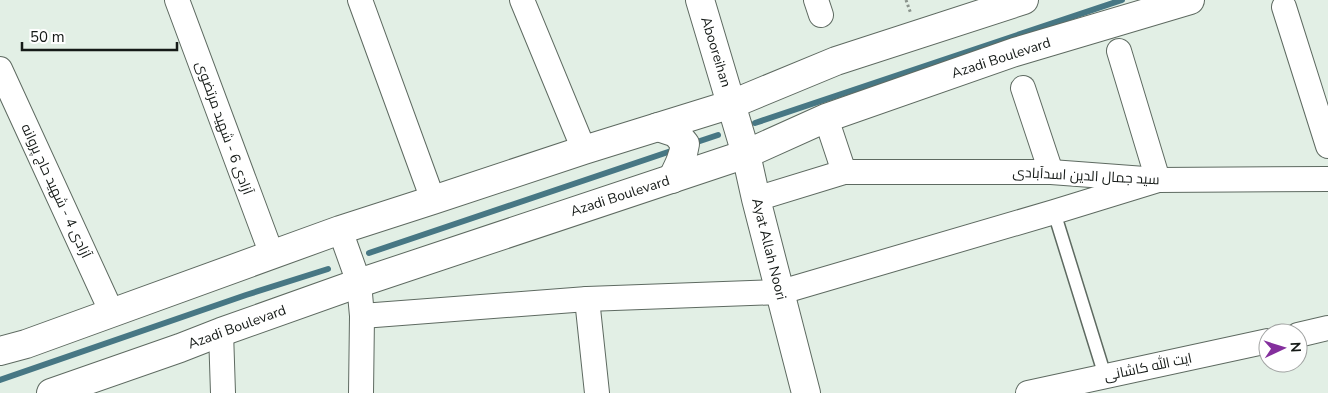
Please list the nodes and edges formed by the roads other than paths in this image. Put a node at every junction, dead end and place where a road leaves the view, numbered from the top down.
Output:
1 (177, 0) edge
2 (360, 0) edge
3 (522, 0) edge
4 (700, 0) edge
5 (1024, 0) edge
6 (1190, 0) edge
7 (1284, 7) dead end
8 (1119, 51) dead end
9 (0, 69) edge
10 (1024, 88) dead end
11 (732, 104) junction
12 (826, 118) junction
13 (658, 127) junction
14 (1328, 146) edge
15 (584, 150) junction
16 (746, 154) junction
17 (844, 172) junction
18 (1051, 172) junction
19 (672, 178) junction
20 (1328, 179) edge
21 (1158, 180) junction
22 (756, 199) junction
23 (433, 200) junction
24 (1054, 212) junction
25 (340, 230) junction
26 (272, 255) junction
27 (359, 283) junction
28 (780, 292) junction
29 (587, 299) junction
30 (112, 313) junction
31 (362, 316) junction
32 (1328, 328) edge
33 (221, 332) junction
34 (1308, 333) edge
35 (1258, 344) edge
36 (0, 351) edge
37 (1108, 384) edge
38 (55, 392) edge
39 (223, 393) edge
40 (361, 393) edge
41 (597, 393) edge
42 (806, 393) edge
43 (1028, 393) edge

1 - 26 street, آزادی 6 - شهید مرتضوی
2 - 23 street
3 - 15 street
4 - 11 main road, Abooreihan
5 - 11 main road
6 - 12 main road, Azadi Boulevard
7 - 14 street
8 - 21 street
9 - 30 street, آزادی 4 - شهید حاج پروانه
10 - 18 street
11 - 13 main road
11 - 16 main road, Ayat Allah Noori
12 - 16 main road, Azadi Boulevard
12 - 17 street
13 - 15 main road
13 - 19 main road
15 - 23 main road
16 - 19 main road, Azadi Boulevard
16 - 22 main road, Ayat Allah Noori
17 - 18 street, سید جمال الدین اسدآبادی
17 - 22 street, سید جمال الدین اسدآبادی
18 - 21 street, سید جمال الدین اسدآبادی
19 - 27 main road, Azadi Boulevard
20 - 21 street, سید جمال الدین اسدآبادی
21 - 24 street
22 - 28 main road, Ayat Allah Noori
23 - 25 main road
24 - 28 street
24 - 37 lane
25 - 26 main road
25 - 27 street
26 - 30 main road
27 - 31 street
27 - 33 main road, Azadi Boulevard
28 - 29 street
28 - 42 main road, Ayat Allah Noori
29 - 31 street
29 - 41 street
30 - 36 main road
31 - 40 street
32 - 34 street
33 - 38 main road, Azadi Boulevard
33 - 39 street
35 - 37 street, ایت الله کاشانی
37 - 43 street, ایت الله کاشانی

